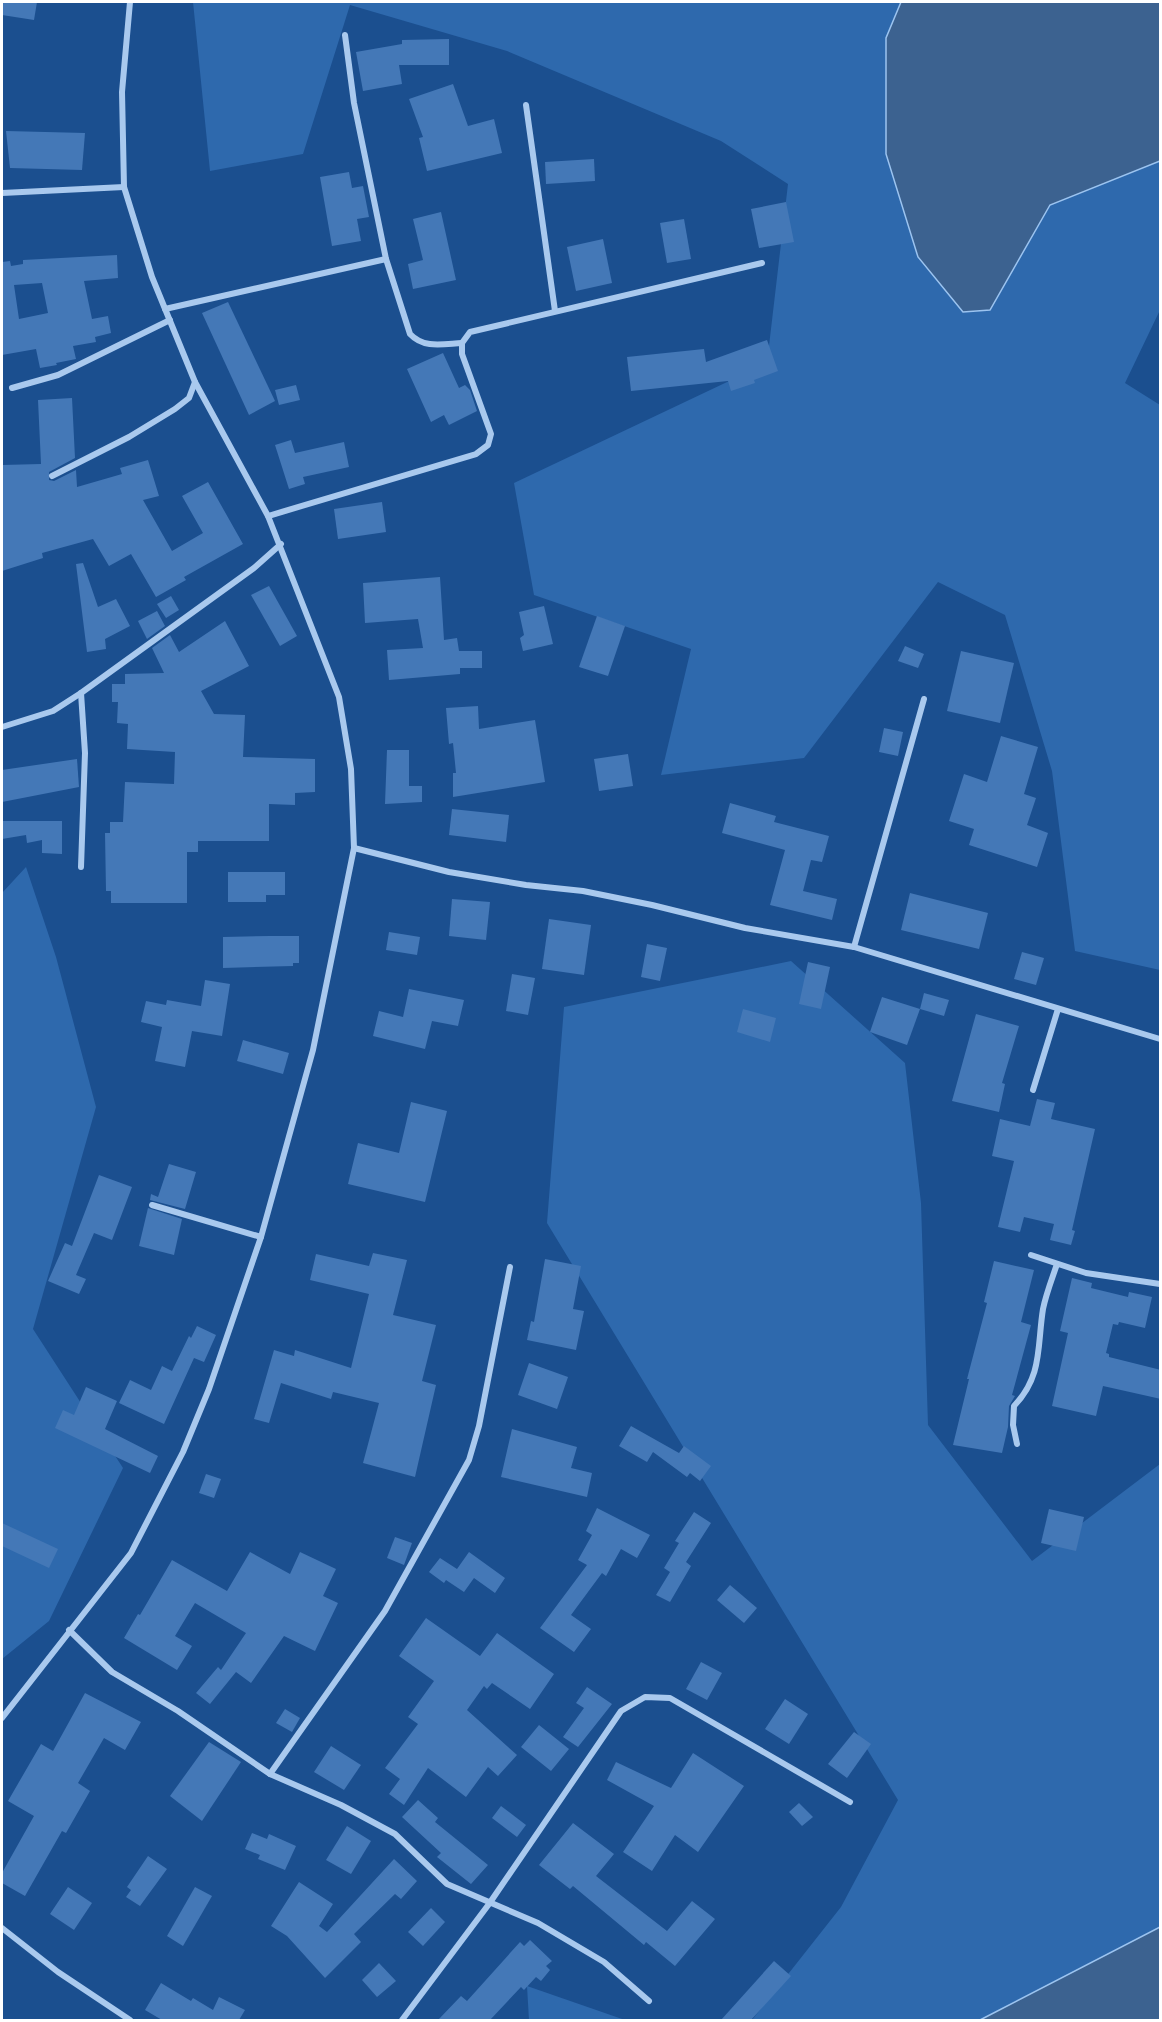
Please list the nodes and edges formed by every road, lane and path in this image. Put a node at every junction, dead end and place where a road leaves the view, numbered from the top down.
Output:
1 (130, 2) edge
2 (345, 35) dead end
3 (526, 105) dead end
4 (124, 187) junction
5 (2, 193) edge
6 (386, 259) junction
7 (762, 263) dead end
8 (165, 309) junction
9 (555, 311) junction
10 (170, 320) junction
11 (462, 343) junction
12 (195, 382) junction
13 (12, 388) dead end
14 (52, 476) dead end
15 (268, 516) junction
16 (281, 544) junction
17 (81, 693) junction
18 (924, 699) dead end
19 (2, 727) edge
20 (354, 848) junction
21 (81, 867) dead end
22 (854, 946) junction
23 (1058, 1009) junction
24 (1161, 1039) edge
25 (1033, 1090) dead end
26 (152, 1205) dead end
27 (261, 1237) junction
28 (1031, 1255) dead end
29 (1057, 1264) junction
30 (510, 1267) dead end
31 (1161, 1284) edge
32 (1017, 1444) dead end
33 (69, 1630) junction
34 (2, 1718) edge
35 (270, 1774) junction
36 (850, 1802) dead end
37 (489, 1904) junction
38 (2, 1928) edge
39 (649, 2001) dead end
40 (130, 2020) edge
41 (402, 2020) edge

1 - 4 street
2 - 6 street
3 - 9 street
4 - 5 street
4 - 8 street
6 - 8 street
6 - 11 street
7 - 9 street
8 - 10 street
9 - 11 street
10 - 12 street
10 - 13 street
11 - 15 street
12 - 14 street
12 - 15 street
15 - 16 street
16 - 17 street
16 - 20 street
17 - 19 street
17 - 21 street
18 - 22 street
20 - 22 street
20 - 27 street
22 - 23 street
23 - 24 street
23 - 25 street
26 - 27 street
27 - 33 street
28 - 29 street
29 - 31 street
29 - 32 street
30 - 35 street
33 - 34 street
33 - 35 street
35 - 37 street
36 - 37 street
37 - 39 street
37 - 41 street
38 - 40 street

